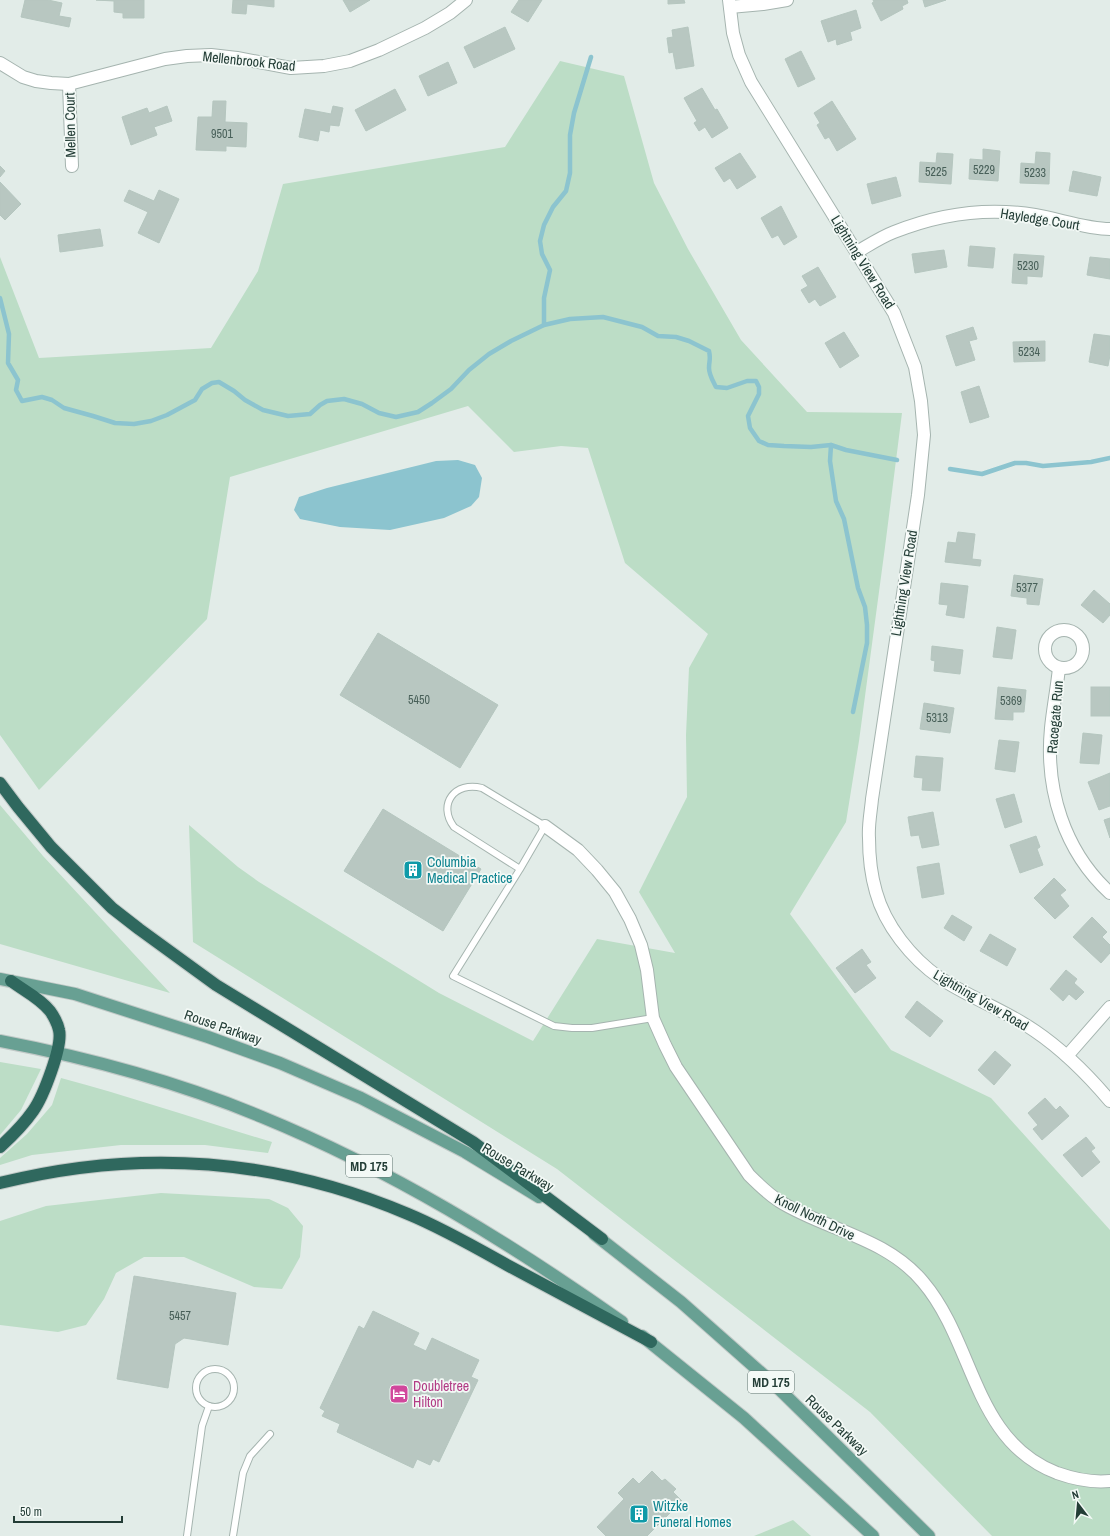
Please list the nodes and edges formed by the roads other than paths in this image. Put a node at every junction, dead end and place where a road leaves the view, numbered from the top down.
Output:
1 (466, 0) edge
2 (787, 0) edge
3 (730, 3) edge
4 (0, 63) edge
5 (70, 84) junction
6 (72, 166) dead end
7 (1110, 230) edge
8 (857, 252) junction
9 (1059, 668) dead end
10 (0, 783) edge
11 (545, 826) junction
12 (520, 869) junction
13 (1110, 893) edge
14 (5, 980) edge
15 (1110, 1007) edge
16 (653, 1018) junction
17 (0, 1041) edge
18 (57, 1052) junction
19 (1067, 1056) junction
20 (1110, 1101) edge
21 (0, 1146) edge
22 (0, 1183) edge
23 (602, 1239) junction
24 (651, 1342) junction
25 (209, 1406) junction
26 (270, 1434) dead end
27 (1110, 1481) edge
28 (187, 1536) edge
29 (233, 1536) edge
30 (873, 1536) edge
31 (929, 1536) edge

1 - 5 street, Mellenbrook Road
2 - 3 street
3 - 8 street, Lightning View Road
4 - 5 street, Mellenbrook Road
5 - 6 street, Mellen Court
7 - 8 street, Hayledge Court
8 - 19 street, Lightning View Road
9 - 13 street, Racegate Run
10 - 23 highway
11 - 12 lane
11 - 12 lane
11 - 16 street, Knoll North Drive
12 - 16 lane
14 - 18 highway
14 - 23 main road, Rouse Parkway / MD 175
15 - 19 street
16 - 27 street, Knoll North Drive
17 - 18 main road, MD 175
18 - 21 highway
18 - 24 main road, MD 175
19 - 20 street, Lightning View Road
22 - 24 highway
23 - 31 main road, Rouse Parkway / MD 175
24 - 30 main road, MD 175
25 - 25 lane
25 - 28 lane
26 - 29 lane

